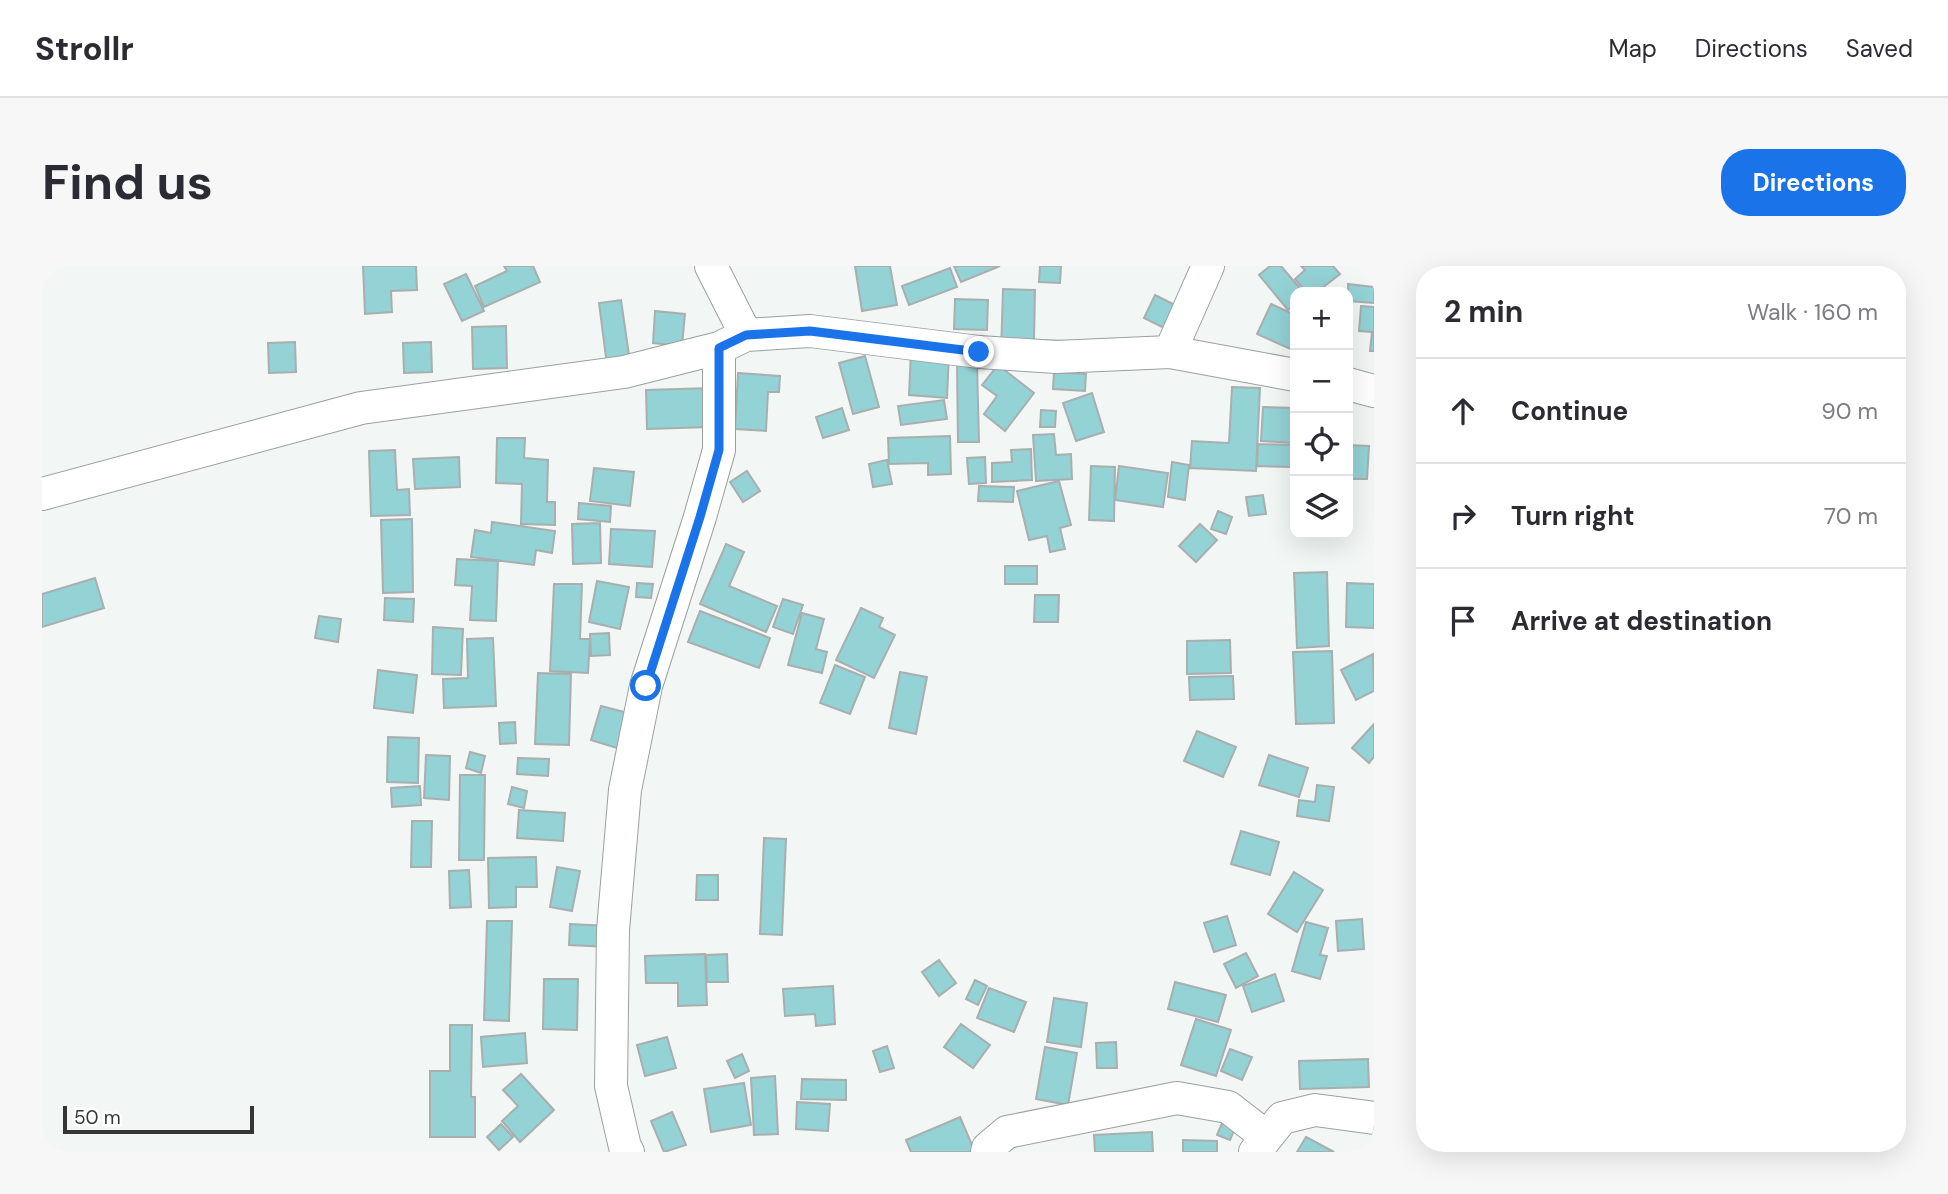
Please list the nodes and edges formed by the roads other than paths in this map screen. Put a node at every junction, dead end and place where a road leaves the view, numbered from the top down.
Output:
1 (711, 266) edge
2 (1208, 266) edge
3 (733, 341) junction
4 (1170, 352) junction
5 (1290, 374) edge
6 (1353, 385) edge
7 (1374, 391) edge
8 (42, 494) edge
9 (1374, 1118) edge
10 (1261, 1145) edge
11 (628, 1152) edge
12 (987, 1152) edge

1 - 3 street
2 - 4 street
3 - 4 street
3 - 8 street
3 - 11 street
4 - 5 street
6 - 7 street
9 - 10 street
10 - 12 street

